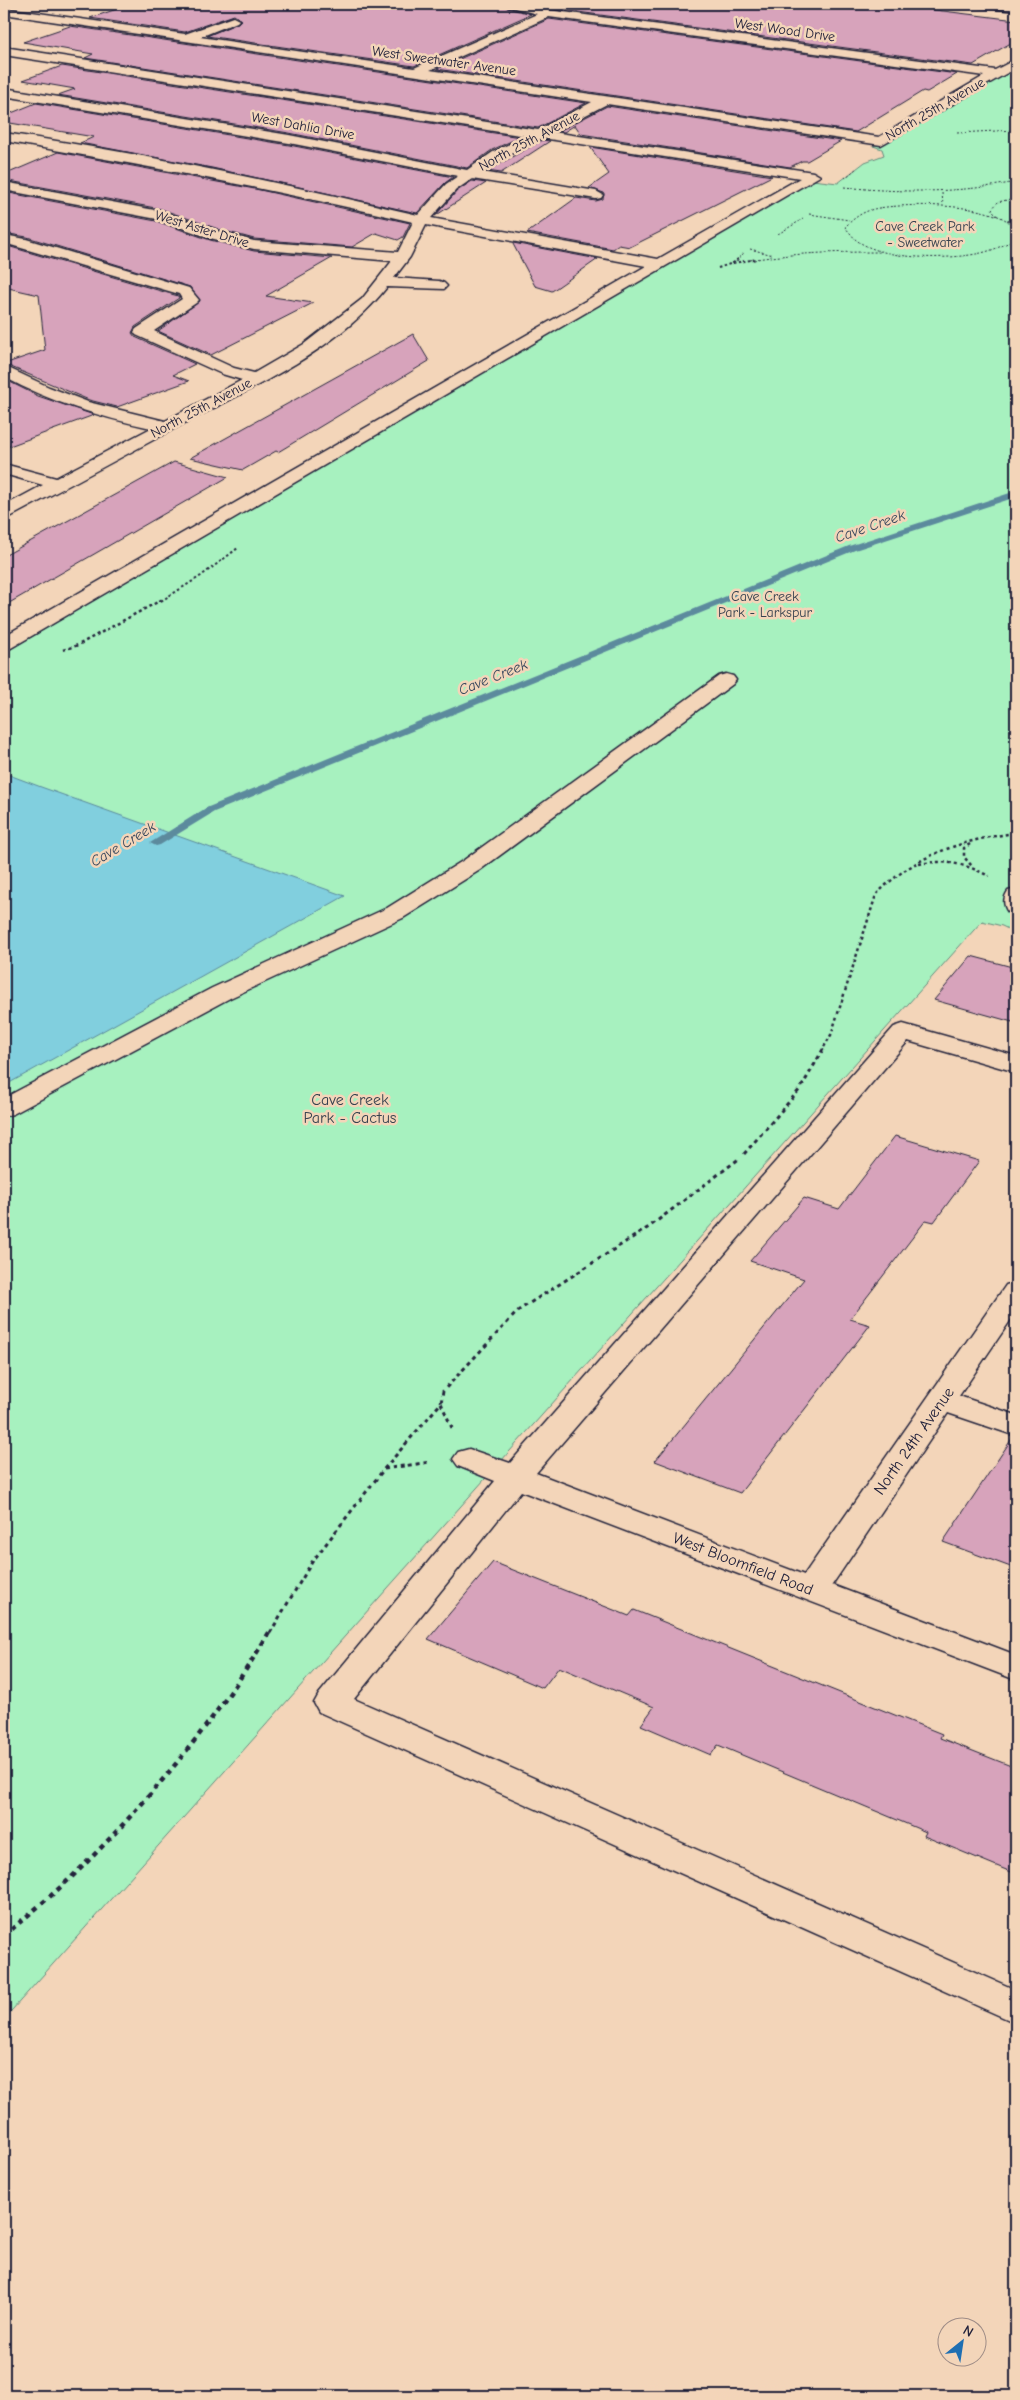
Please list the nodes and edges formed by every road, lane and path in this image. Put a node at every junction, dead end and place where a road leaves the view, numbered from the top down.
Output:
1 (511, 4) edge
2 (980, 4) edge
3 (1016, 8) edge
4 (4, 12) edge
5 (548, 13) junction
6 (233, 20) dead end
7 (185, 38) junction
8 (4, 51) edge
9 (1016, 63) edge
10 (416, 72) junction
11 (996, 74) junction
12 (4, 92) edge
13 (606, 100) junction
14 (540, 134) junction
15 (4, 138) edge
16 (881, 141) joint
17 (470, 174) junction
18 (1016, 182) edge
19 (4, 186) edge
20 (836, 186) dead end
21 (942, 193) junction
22 (596, 195) dead end
23 (1016, 198) edge
24 (943, 206) junction
25 (809, 214) dead end
26 (422, 219) junction
27 (1003, 219) junction
28 (849, 220) junction
29 (1016, 223) edge
30 (1016, 232) edge
31 (1016, 238) edge
32 (4, 239) edge
33 (750, 249) dead end
34 (887, 252) junction
35 (774, 256) junction
36 (403, 257) junction
37 (733, 263) dead end
38 (659, 264) junction
39 (384, 282) junction
40 (439, 286) dead end
41 (4, 371) edge
42 (256, 379) junction
43 (166, 426) junction
44 (4, 469) edge
45 (58, 484) junction
46 (4, 512) edge
47 (4, 644) edge
48 (726, 680) dead end
49 (1016, 833) edge
50 (974, 841) junction
51 (973, 867) junction
52 (904, 870) junction
53 (989, 876) dead end
54 (1016, 896) edge
55 (1016, 907) edge
56 (1016, 1064) edge
57 (4, 1108) edge
58 (1016, 1291) edge
59 (942, 1401) junction
60 (1016, 1426) edge
61 (470, 1459) dead end
62 (516, 1476) junction
63 (811, 1590) junction
64 (1016, 1668) edge
65 (4, 1936) edge
66 (1016, 2007) edge

1 - 5 street, West Wood Drive
2 - 3 street
4 - 7 street, West Sweetwater Avenue
5 - 10 street
5 - 11 street, West Wood Drive
6 - 7 street
7 - 10 street, West Sweetwater Avenue
8 - 14 street
9 - 11 street, North 25th Avenue
10 - 13 street, West Sweetwater Avenue
11 - 16 street, North 25th Avenue
12 - 17 street, West Dahlia Drive
13 - 14 street, North 25th Avenue
13 - 16 street, West Sweetwater Avenue
14 - 17 street, North 25th Avenue
14 - 38 street
15 - 26 street
17 - 22 street, West Dahlia Drive
17 - 26 street, North 25th Avenue
18 - 21 path
19 - 36 street, West Aster Drive
20 - 21 path
21 - 24 path
23 - 27 path
24 - 27 path
24 - 28 path
25 - 28 path
26 - 36 street, North 25th Avenue
26 - 38 street
27 - 29 path
27 - 30 path
28 - 34 path
31 - 34 path
32 - 42 street
33 - 35 path
34 - 35 path
35 - 37 path
36 - 39 street, North 25th Avenue
38 - 47 street
39 - 40 street
39 - 42 street, North 25th Avenue
41 - 43 street
42 - 43 street, North 25th Avenue
43 - 45 street, North 25th Avenue
44 - 45 street
45 - 46 street, North 25th Avenue
48 - 57 street
49 - 50 path
50 - 51 path
50 - 52 path
51 - 52 path
51 - 53 path
52 - 65 path
54 - 55 street
56 - 62 street
58 - 59 street, North 24th Avenue
59 - 60 street
59 - 63 street, North 24th Avenue
61 - 62 street, West Bloomfield Road
62 - 63 street, West Bloomfield Road
62 - 66 street
63 - 64 street, West Bloomfield Road

